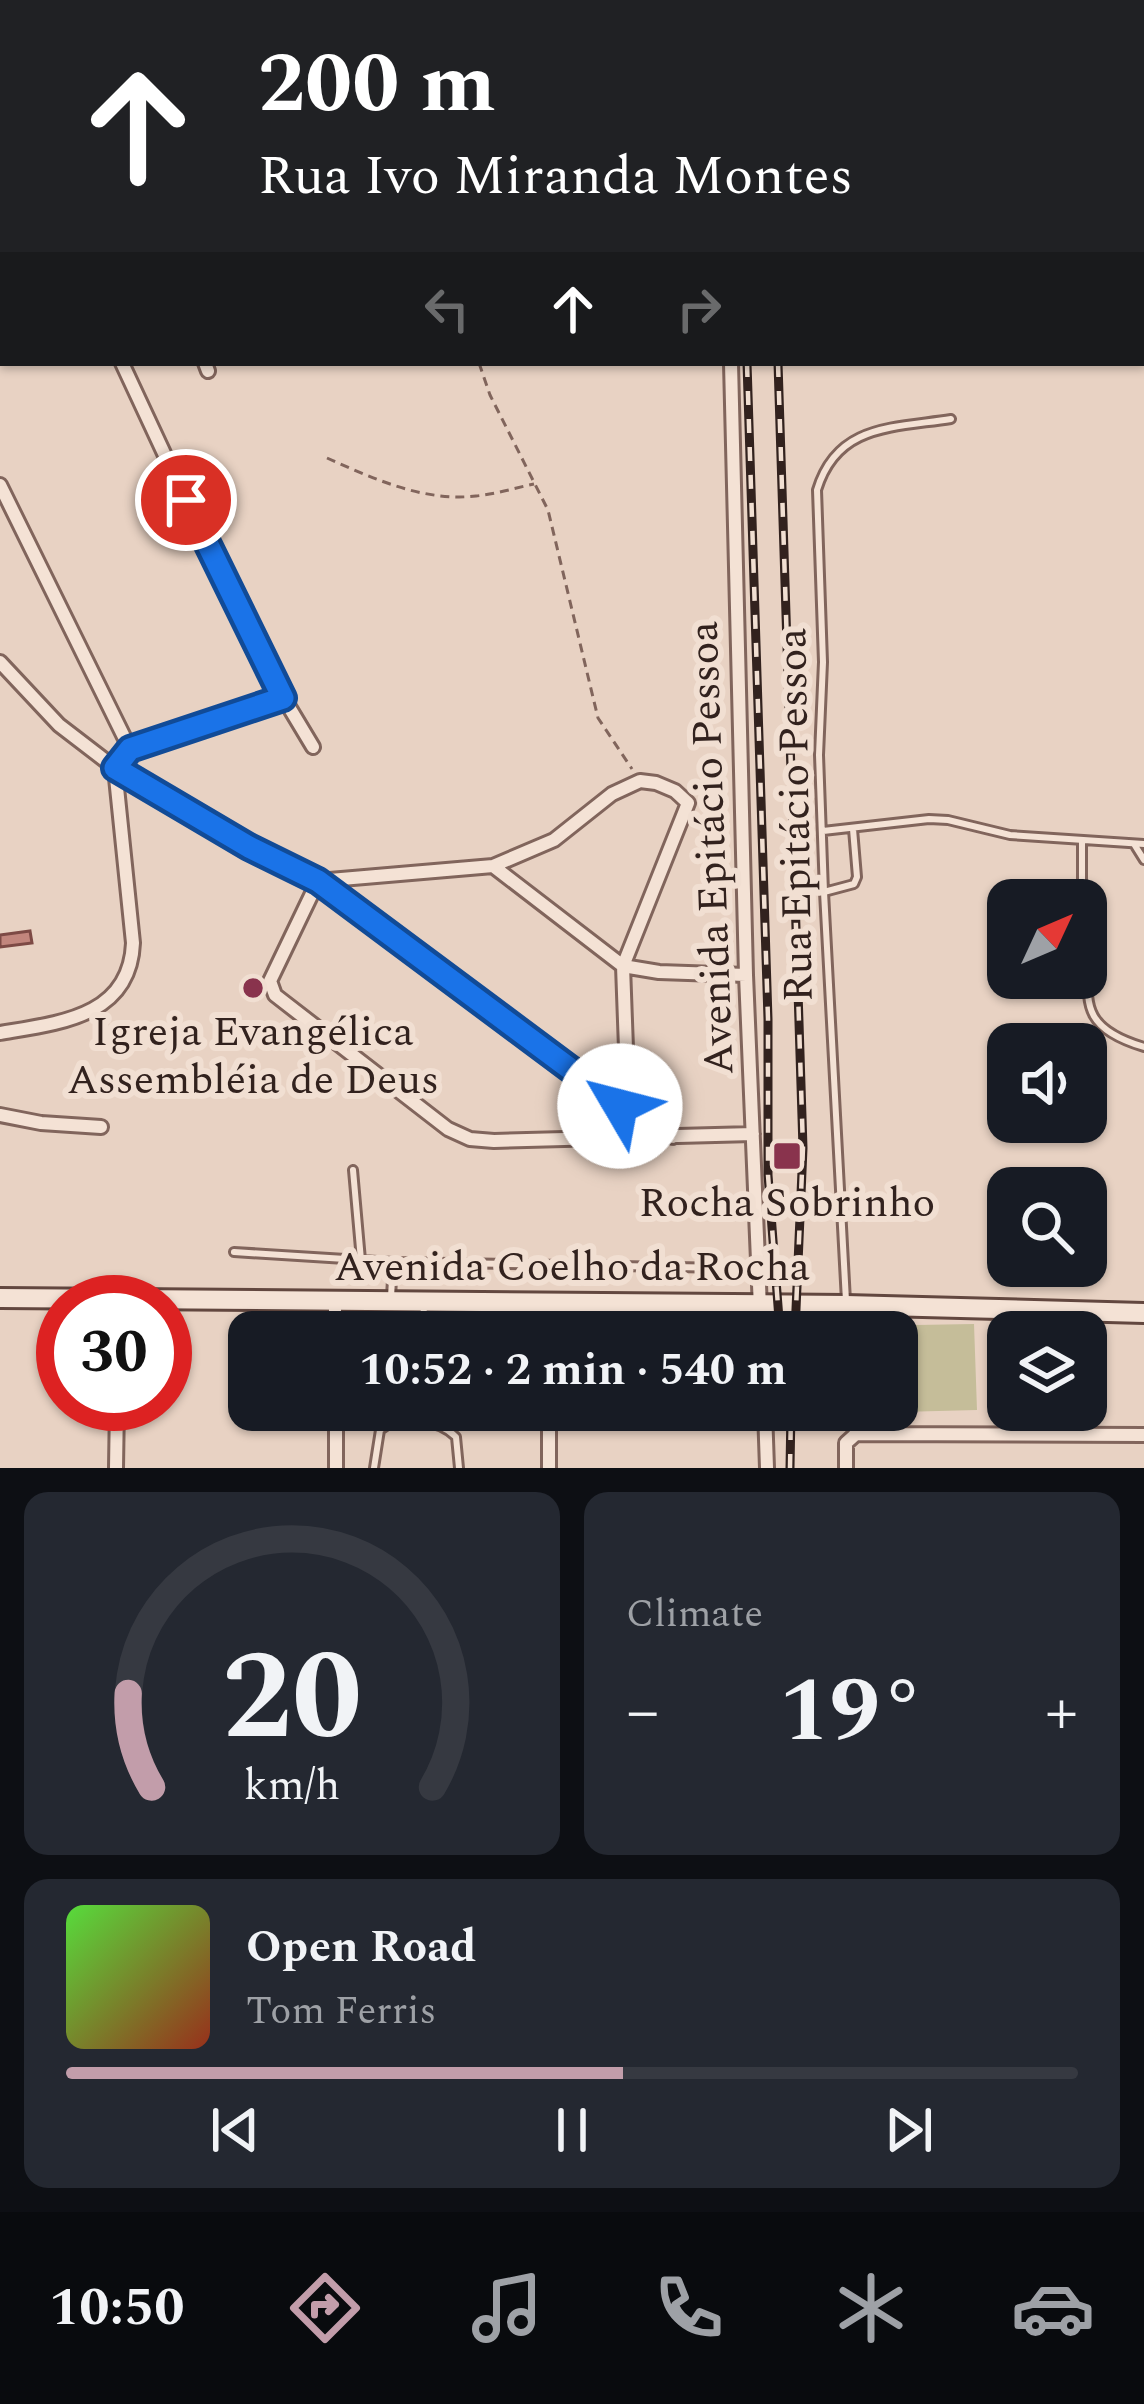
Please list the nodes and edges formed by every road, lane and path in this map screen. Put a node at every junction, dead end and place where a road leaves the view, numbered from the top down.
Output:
1 (123, 366) edge
2 (480, 366) edge
3 (731, 366) edge
4 (952, 419) dead end
5 (328, 458) dead end
6 (536, 484) junction
7 (0, 485) edge
8 (0, 662) edge
9 (283, 698) junction
10 (314, 748) dead end
11 (130, 749) junction
12 (115, 768) junction
13 (640, 781) junction
14 (853, 828) junction
15 (823, 831) junction
16 (1082, 842) junction
17 (1134, 844) junction
18 (1144, 844) edge
19 (1144, 860) edge
20 (493, 866) junction
21 (1082, 879) edge
22 (318, 881) junction
23 (824, 892) junction
24 (623, 966) junction
25 (746, 975) junction
26 (1088, 999) edge
27 (0, 1033) edge
28 (1144, 1047) edge
29 (620, 1106) junction
30 (0, 1114) edge
31 (100, 1126) dead end
32 (753, 1134) junction
33 (673, 1137) junction
34 (600, 1138) junction
35 (353, 1170) dead end
36 (234, 1252) dead end
37 (361, 1260) junction
38 (393, 1262) junction
39 (729, 1268) dead end
40 (0, 1298) edge
41 (36, 1299) edge
42 (391, 1300) junction
43 (192, 1301) edge
44 (423, 1301) junction
45 (335, 1302) junction
46 (550, 1302) junction
47 (760, 1304) junction
48 (846, 1304) junction
49 (335, 1311) edge
50 (424, 1311) edge
51 (550, 1311) edge
52 (760, 1311) edge
53 (846, 1311) edge
54 (1068, 1311) edge
55 (1107, 1312) edge
56 (1144, 1313) edge
57 (117, 1431) edge
58 (336, 1431) edge
59 (380, 1431) edge
60 (450, 1431) edge
61 (549, 1431) edge
62 (766, 1431) edge
63 (856, 1431) edge
64 (856, 1434) junction
65 (1070, 1434) joint
66 (1144, 1435) edge
67 (116, 1468) edge
68 (336, 1468) edge
69 (374, 1468) edge
70 (459, 1468) edge
71 (549, 1468) edge
72 (767, 1468) edge
73 (846, 1468) edge

1 - 9 street
2 - 6 path
3 - 25 street, Avenida Epitácio Pessoa
4 - 15 lane, Rua Epitácio Pessoa
5 - 6 path
6 - 13 path
7 - 11 street
8 - 12 street
9 - 10 street
9 - 11 street
11 - 12 street
12 - 22 street
12 - 27 street
13 - 20 street
13 - 24 street
14 - 15 lane
14 - 16 lane
14 - 23 lane
15 - 23 lane, Rua Epitácio Pessoa
16 - 17 lane
16 - 21 lane
17 - 18 lane
17 - 19 lane
20 - 22 street
20 - 24 street
22 - 29 street
22 - 34 street
23 - 48 lane, Rua Epitácio Pessoa
24 - 25 street
24 - 29 street
25 - 32 street, Avenida Epitácio Pessoa
26 - 28 lane
29 - 33 street
29 - 34 street
30 - 31 street
32 - 33 street
32 - 47 street, Avenida Epitácio Pessoa
33 - 34 street
35 - 37 lane
36 - 37 lane
37 - 38 lane
38 - 39 lane
38 - 42 lane
40 - 41 main road, Avenida Coelho da Rocha
42 - 44 main road, Avenida Coelho da Rocha
42 - 45 main road, Avenida Coelho da Rocha
43 - 45 main road, Avenida Coelho da Rocha
44 - 46 main road, Avenida Coelho da Rocha
44 - 50 lane
45 - 49 street
46 - 47 main road, Avenida Coelho da Rocha
46 - 51 street
47 - 48 main road, Avenida Coelho da Rocha
47 - 52 street, Avenida Epitácio Pessoa
48 - 53 street
48 - 54 main road, Avenida Coelho da Rocha
55 - 56 main road, Avenida Coelho da Rocha
57 - 67 street
58 - 68 street
59 - 69 lane
60 - 70 lane
61 - 71 street
62 - 72 street
63 - 64 street
64 - 65 street
64 - 73 street
65 - 66 street

